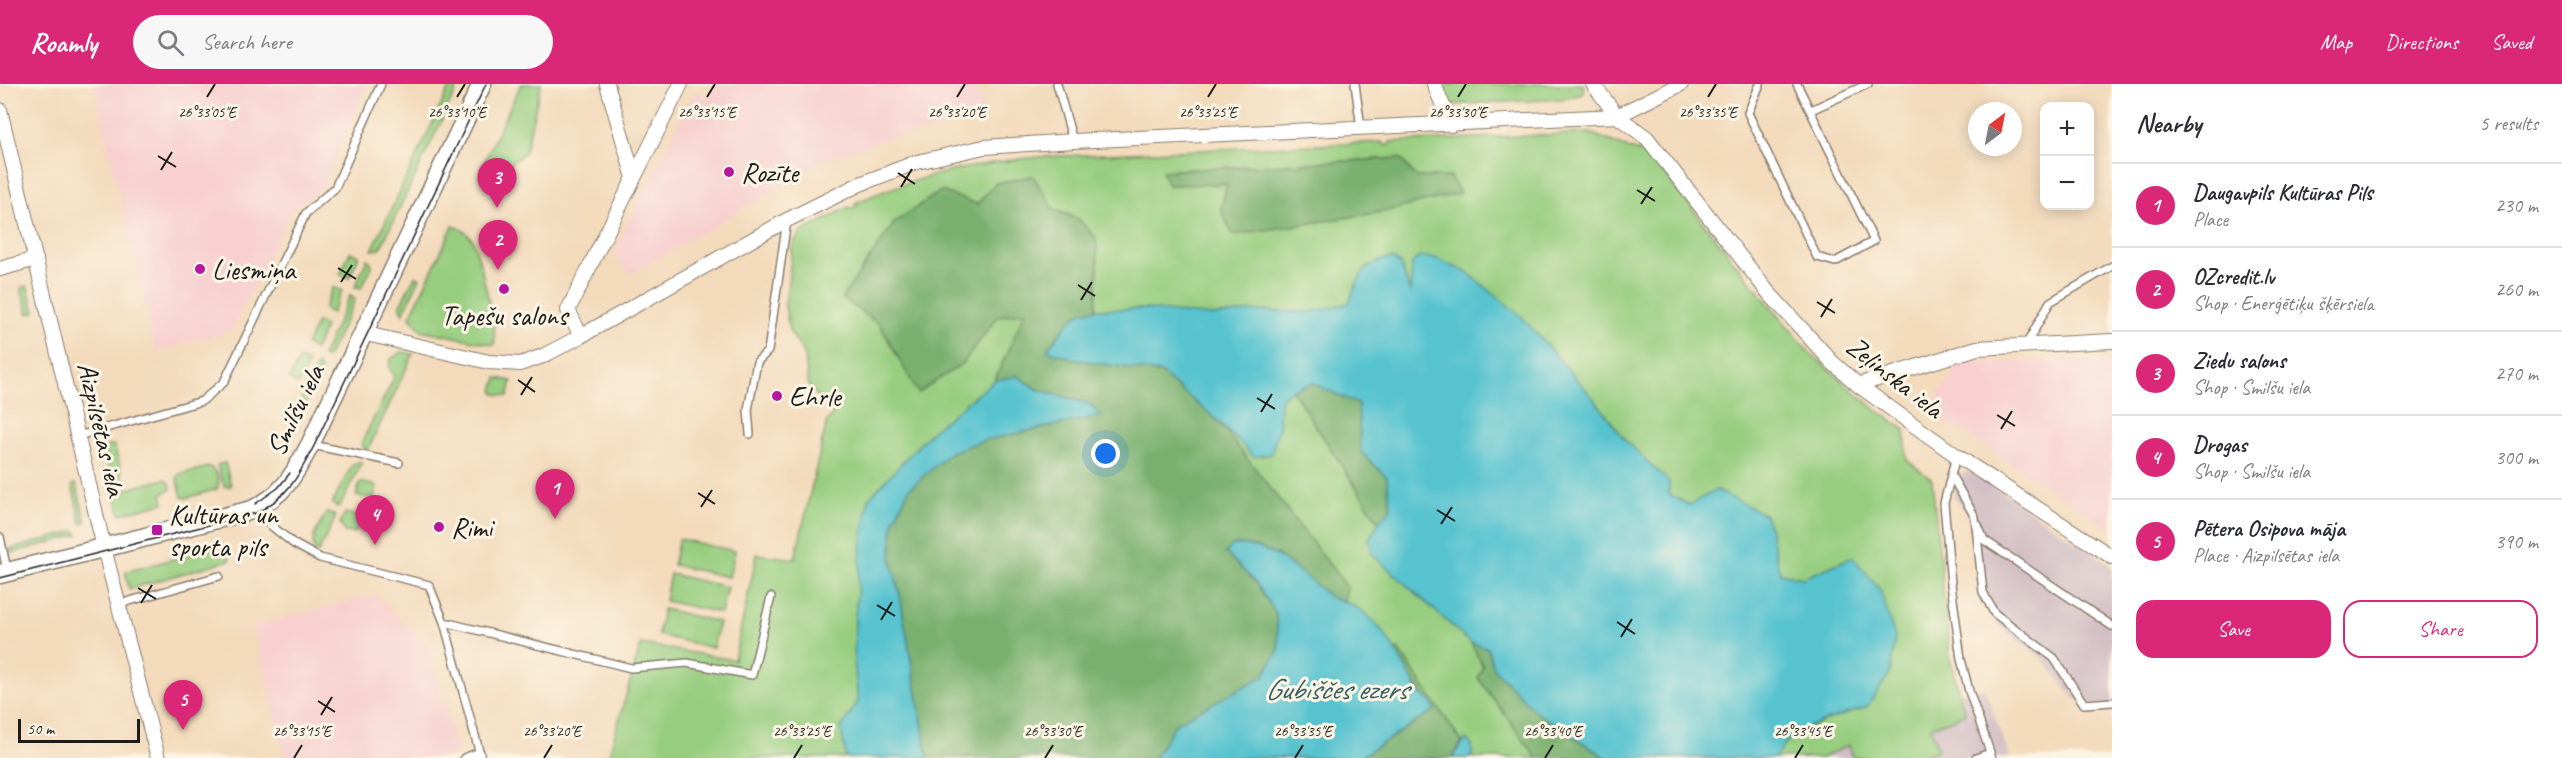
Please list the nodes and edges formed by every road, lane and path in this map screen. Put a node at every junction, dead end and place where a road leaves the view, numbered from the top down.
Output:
1 (381, 84) edge
2 (482, 84) edge
3 (607, 84) edge
4 (681, 84) edge
5 (1057, 84) edge
6 (1355, 84) edge
7 (1434, 84) edge
8 (1593, 84) edge
9 (1681, 84) edge
10 (1760, 84) edge
11 (1797, 84) edge
12 (1868, 84) edge
13 (0, 110) edge
14 (1811, 110) junction
15 (1617, 116) junction
16 (1451, 125) junction
17 (1361, 128) junction
18 (1073, 141) junction
19 (634, 178) junction
20 (788, 220) junction
21 (36, 259) junction
22 (2112, 266) edge
23 (0, 268) edge
24 (362, 333) junction
25 (581, 336) junction
26 (2112, 340) edge
27 (2026, 345) junction
28 (1858, 385) junction
29 (750, 434) dead end
30 (78, 436) junction
31 (310, 445) junction
32 (1956, 456) junction
33 (399, 464) dead end
34 (1951, 475) junction
35 (252, 510) junction
36 (1975, 517) junction
37 (0, 537) edge
38 (104, 548) junction
39 (2112, 557) edge
40 (4, 573) edge
41 (219, 576) dead end
42 (771, 597) dead end
43 (119, 604) junction
44 (444, 622) junction
45 (2112, 626) edge
46 (2112, 702) edge
47 (481, 755) edge
48 (1991, 756) edge
49 (158, 758) edge
50 (464, 758) edge
51 (1976, 758) edge

1 - 30 lane
2 - 24 street, Smilšu iela
3 - 19 street
4 - 19 street
5 - 18 lane
6 - 17 lane
7 - 16 street
8 - 15 street, Zeļinska iela
9 - 15 street
10 - 14 lane
11 - 14 lane
12 - 14 lane
13 - 21 street, Aizpilsētas iela
15 - 16 street
15 - 28 street, Zeļinska iela
16 - 17 street
17 - 18 street
18 - 20 street
19 - 25 street
20 - 25 street
20 - 29 lane
21 - 23 street
21 - 30 street, Aizpilsētas iela
22 - 27 lane
24 - 25 street
24 - 31 street, Smilšu iela
26 - 27 street
27 - 28 street
28 - 32 street, Zeļinska iela
30 - 38 street, Aizpilsētas iela
31 - 33 lane
31 - 35 street, Smilšu iela
32 - 34 lane
32 - 39 street, Zeļinska iela
34 - 36 lane
34 - 48 lane
35 - 38 street, Smilšu iela
35 - 44 lane
36 - 45 lane
36 - 46 lane
37 - 40 lane
38 - 40 street, Smilšu iela
38 - 43 street, Aizpilsētas iela
41 - 43 lane
42 - 44 lane
43 - 49 street, Aizpilsētas iela
44 - 47 lane
47 - 50 lane
48 - 51 lane

